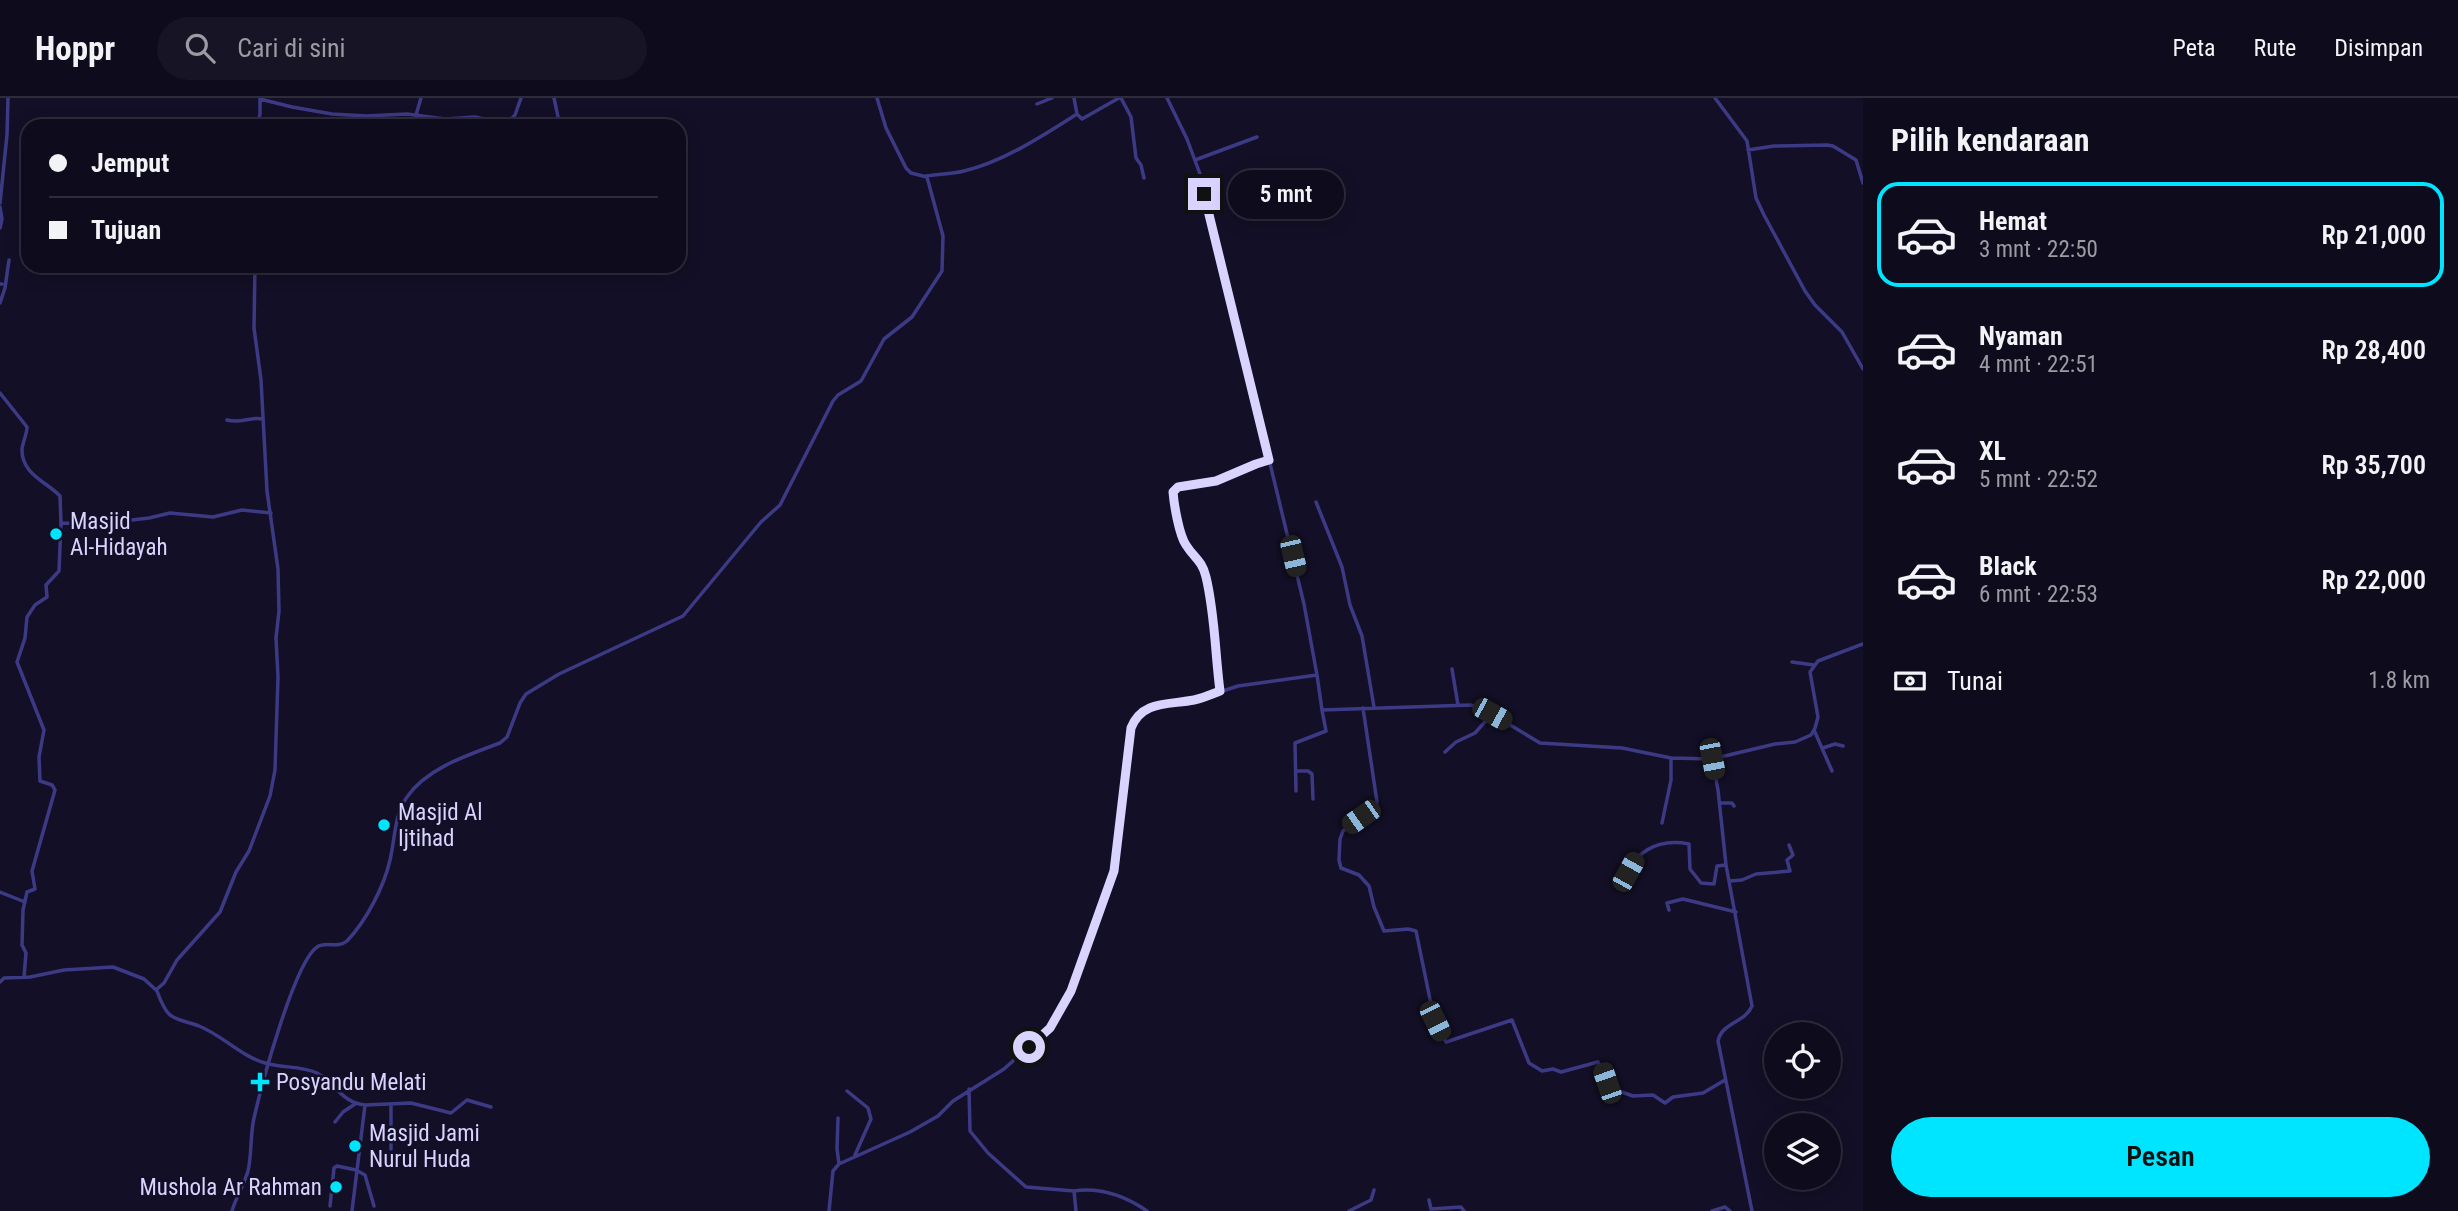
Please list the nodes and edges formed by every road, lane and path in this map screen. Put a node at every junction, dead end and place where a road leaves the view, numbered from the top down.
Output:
1 (8, 98) edge
2 (421, 98) edge
3 (521, 98) edge
4 (554, 98) edge
5 (877, 98) edge
6 (1052, 98) edge
7 (1073, 98) edge
8 (1120, 98) edge
9 (1167, 98) edge
10 (1715, 98) edge
11 (260, 99) edge
12 (1037, 104) dead end
13 (1077, 114) junction
14 (416, 115) junction
15 (366, 117) joint
16 (259, 119) edge
17 (445, 119) edge
18 (445, 119) edge
19 (484, 119) edge
20 (508, 119) edge
21 (558, 119) edge
22 (1257, 137) dead end
23 (1748, 150) junction
24 (1195, 160) junction
25 (926, 176) junction
26 (1144, 178) dead end
27 (1863, 183) edge
28 (0, 205) edge
29 (0, 228) edge
30 (9, 260) dead end
31 (255, 273) edge
32 (0, 303) edge
33 (1863, 369) edge
34 (0, 393) edge
35 (263, 419) junction
36 (227, 420) dead end
37 (1269, 460) junction
38 (1316, 502) dead end
39 (271, 513) junction
40 (61, 523) junction
41 (1863, 644) edge
42 (1792, 662) dead end
43 (1814, 666) junction
44 (1452, 669) dead end
45 (1317, 675) junction
46 (1220, 691) junction
47 (1458, 705) junction
48 (1374, 707) junction
49 (1363, 708) junction
50 (1322, 710) junction
51 (1492, 714) junction
52 (1814, 730) junction
53 (1843, 746) dead end
54 (1823, 748) junction
55 (1444, 752) dead end
56 (1671, 758) junction
57 (1712, 759) junction
58 (1295, 771) junction
59 (1832, 771) dead end
60 (1296, 791) dead end
61 (1313, 799) dead end
62 (1720, 803) junction
63 (1734, 806) dead end
64 (1662, 823) dead end
65 (1716, 838) dead end
66 (1723, 838) junction
67 (1789, 845) dead end
68 (1726, 865) junction
69 (1628, 872) dead end
70 (1729, 881) junction
71 (0, 892) edge
72 (25, 902) junction
73 (1668, 910) dead end
74 (1736, 912) junction
75 (24, 977) junction
76 (0, 982) edge
77 (156, 990) junction
78 (267, 1064) junction
79 (1726, 1080) junction
80 (969, 1089) junction
81 (847, 1091) dead end
82 (355, 1104) junction
83 (365, 1105) junction
84 (391, 1105) junction
85 (491, 1107) dead end
86 (838, 1118) dead end
87 (335, 1122) dead end
88 (391, 1149) dead end
89 (854, 1156) junction
90 (839, 1164) junction
91 (356, 1170) junction
92 (1374, 1190) dead end
93 (1074, 1191) junction
94 (1429, 1200) dead end
95 (330, 1206) dead end
96 (374, 1206) dead end
97 (232, 1211) edge
98 (352, 1211) edge
99 (829, 1211) edge
100 (1076, 1211) edge
101 (1147, 1211) edge
102 (1349, 1211) edge
103 (1464, 1211) edge
104 (1712, 1211) edge
105 (1730, 1211) edge
106 (1752, 1211) edge

1 - 28 street
2 - 14 street
3 - 20 street
4 - 21 street
5 - 25 street
6 - 12 street
7 - 13 street
8 - 13 street
8 - 26 street
9 - 24 street
10 - 23 street
11 - 15 street
11 - 16 street
13 - 25 street
14 - 15 street
14 - 18 street
17 - 19 street
22 - 24 street
23 - 27 street
23 - 33 street
24 - 37 street
25 - 78 street
28 - 29 street
30 - 32 street
31 - 35 street
34 - 40 street
35 - 36 street
35 - 39 street
37 - 45 street
37 - 46 street
38 - 48 street
39 - 40 street
39 - 77 street
40 - 72 street
41 - 43 street
42 - 43 street
43 - 52 street
44 - 47 street
45 - 46 street
45 - 50 street
46 - 80 street
47 - 48 street
47 - 51 street
48 - 49 street
49 - 50 street
49 - 79 street
50 - 58 street
51 - 55 street
51 - 56 street
52 - 54 street
52 - 57 street
53 - 54 street
54 - 59 street
56 - 57 street
56 - 64 street
57 - 62 street
58 - 60 street
58 - 61 street
62 - 63 street
62 - 66 street
65 - 66 street
66 - 68 street
67 - 70 street
68 - 69 street
68 - 70 street
70 - 74 street
71 - 72 street
72 - 75 street
73 - 74 street
74 - 79 street
75 - 76 street
75 - 77 street
77 - 78 street
78 - 82 street
78 - 97 street
79 - 106 street
80 - 89 street
80 - 93 street
81 - 89 street
82 - 83 street
82 - 87 street
83 - 84 street
83 - 91 street
84 - 85 street
84 - 88 street
86 - 90 street
89 - 90 street
90 - 99 street
91 - 95 street
91 - 96 street
91 - 98 street
92 - 102 street
93 - 100 street
93 - 101 street
94 - 103 street
104 - 105 street

